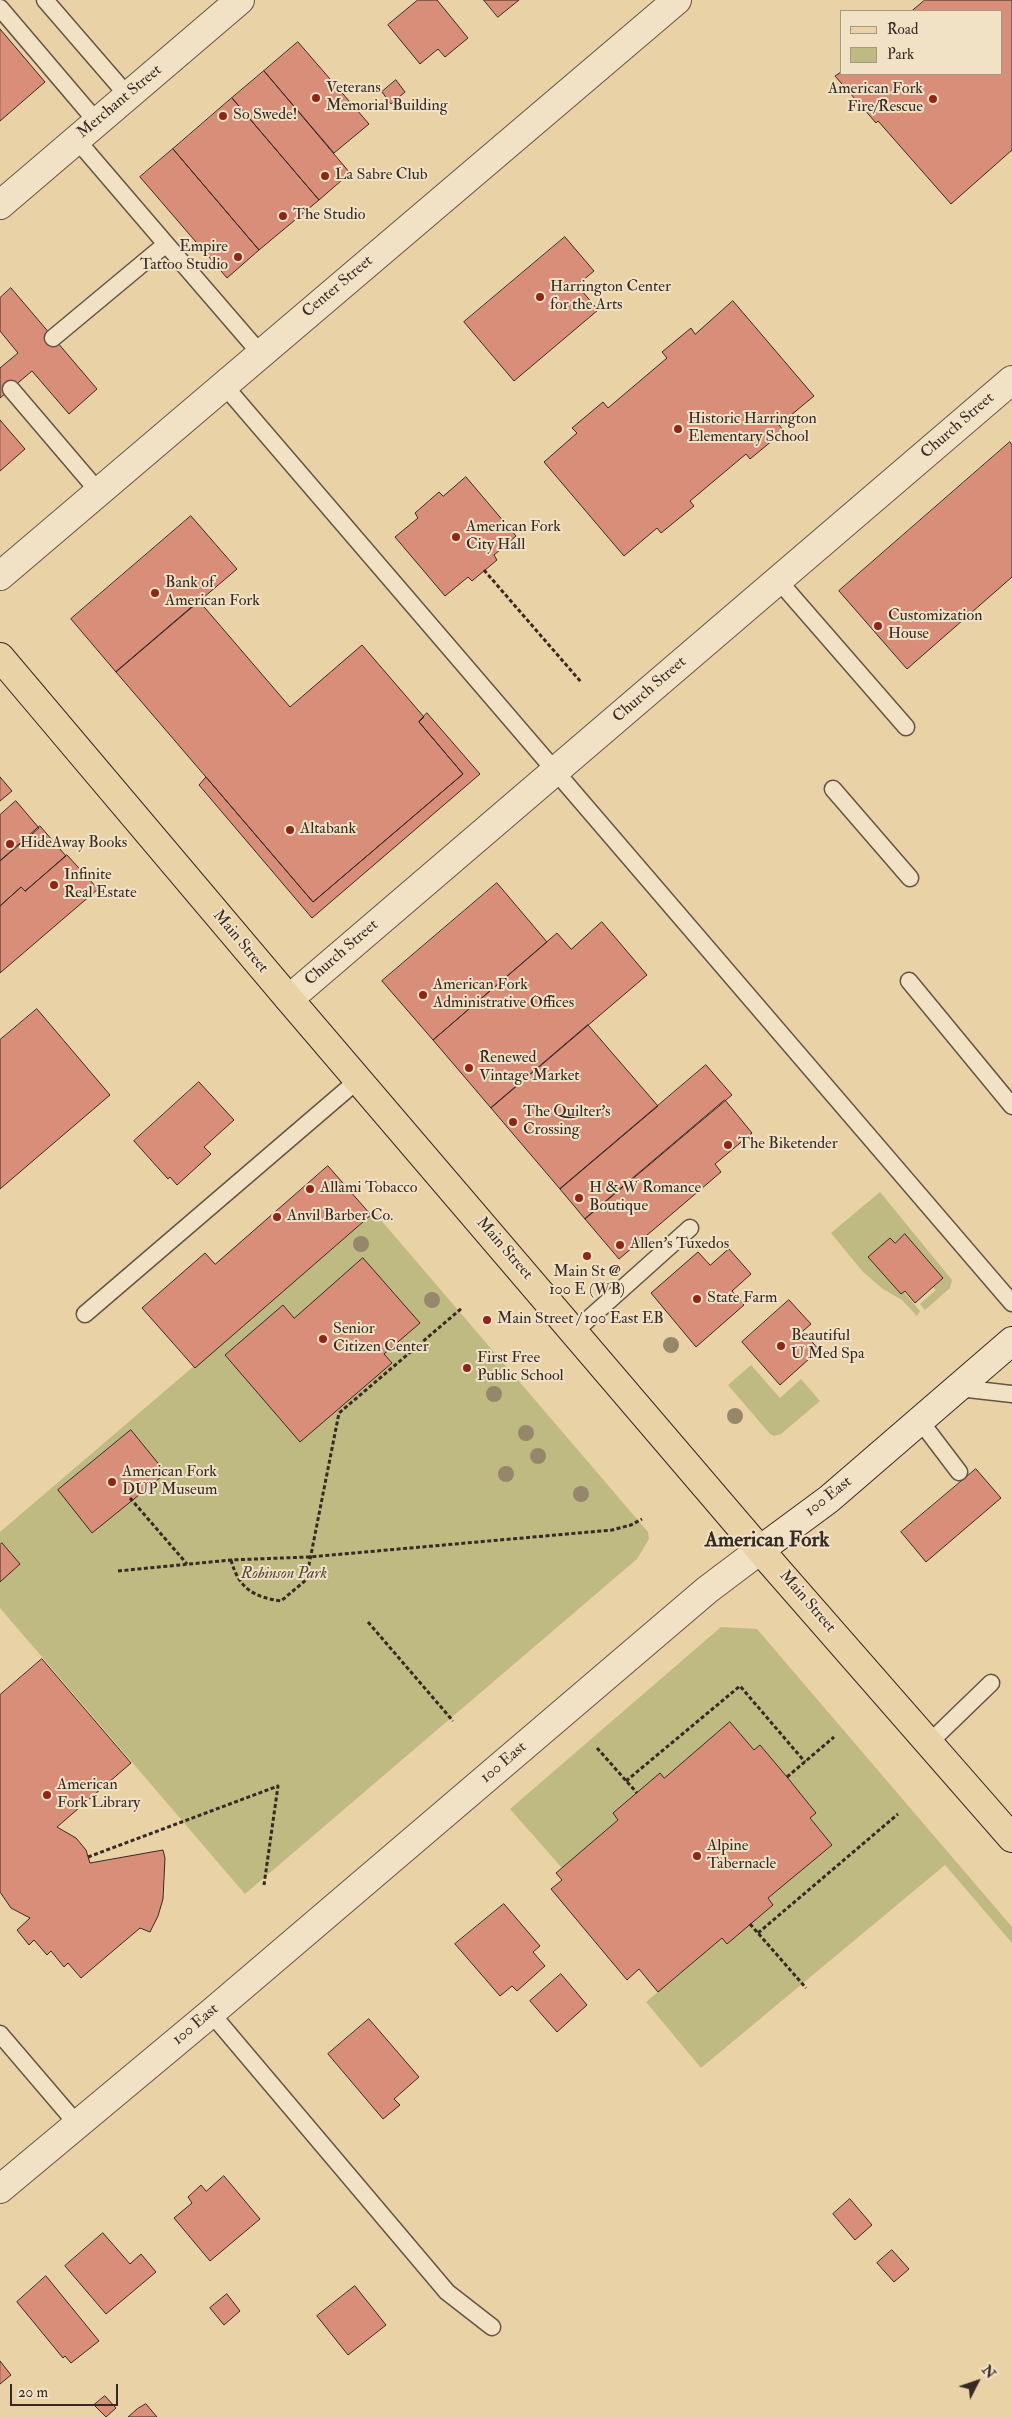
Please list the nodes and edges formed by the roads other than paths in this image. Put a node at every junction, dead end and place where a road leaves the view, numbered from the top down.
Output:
1 (45, 0) edge
2 (240, 0) edge
3 (677, 0) edge
4 (0, 8) edge
5 (128, 96) junction
6 (97, 122) junction
7 (76, 139) junction
8 (0, 205) edge
9 (166, 244) junction
10 (53, 338) dead end
11 (260, 353) junction
12 (223, 384) junction
13 (1010, 386) edge
14 (11, 389) dead end
15 (98, 491) junction
16 (0, 576) edge
17 (778, 580) junction
18 (0, 657) edge
19 (906, 727) dead end
20 (554, 772) junction
21 (833, 789) dead end
22 (910, 878) dead end
23 (909, 981) dead end
24 (289, 999) junction
25 (358, 1080) junction
26 (1012, 1106) edge
27 (690, 1228) dead end
28 (1012, 1303) edge
29 (85, 1314) dead end
30 (574, 1332) junction
31 (1012, 1341) edge
32 (959, 1388) junction
33 (1012, 1394) edge
34 (921, 1422) junction
35 (959, 1472) dead end
36 (760, 1550) junction
37 (991, 1683) dead end
38 (930, 1742) junction
39 (1012, 1838) edge
40 (211, 2013) junction
41 (0, 2034) edge
42 (77, 2124) junction
43 (0, 2189) edge
44 (492, 2327) dead end

1 - 5 lane
2 - 5 street, Merchant Street
3 - 11 street, Center Street
4 - 6 lane
5 - 6 street, Merchant Street
6 - 7 street, Merchant Street
7 - 8 street, Merchant Street
7 - 9 lane
9 - 10 lane
9 - 11 lane
11 - 12 street, Center Street
12 - 15 street, Center Street
12 - 20 lane
13 - 17 street, Church Street
14 - 15 lane
15 - 16 street, Center Street
17 - 19 lane
17 - 20 street, Church Street
18 - 24 main road, Main Street
20 - 24 street, Church Street
20 - 28 lane
21 - 22 lane
23 - 26 lane
24 - 25 main road, Main Street
25 - 29 lane
25 - 30 main road, Main Street
27 - 30 lane
30 - 36 main road, Main Street
31 - 32 street, 100 East
32 - 33 lane
32 - 34 street, 100 East
34 - 35 lane
34 - 36 street, 100 East
36 - 38 main road, Main Street
36 - 40 street, 100 East
37 - 38 lane
38 - 39 main road, Main Street
40 - 42 street, 100 East
40 - 44 lane
41 - 42 lane
42 - 43 street, 100 East

